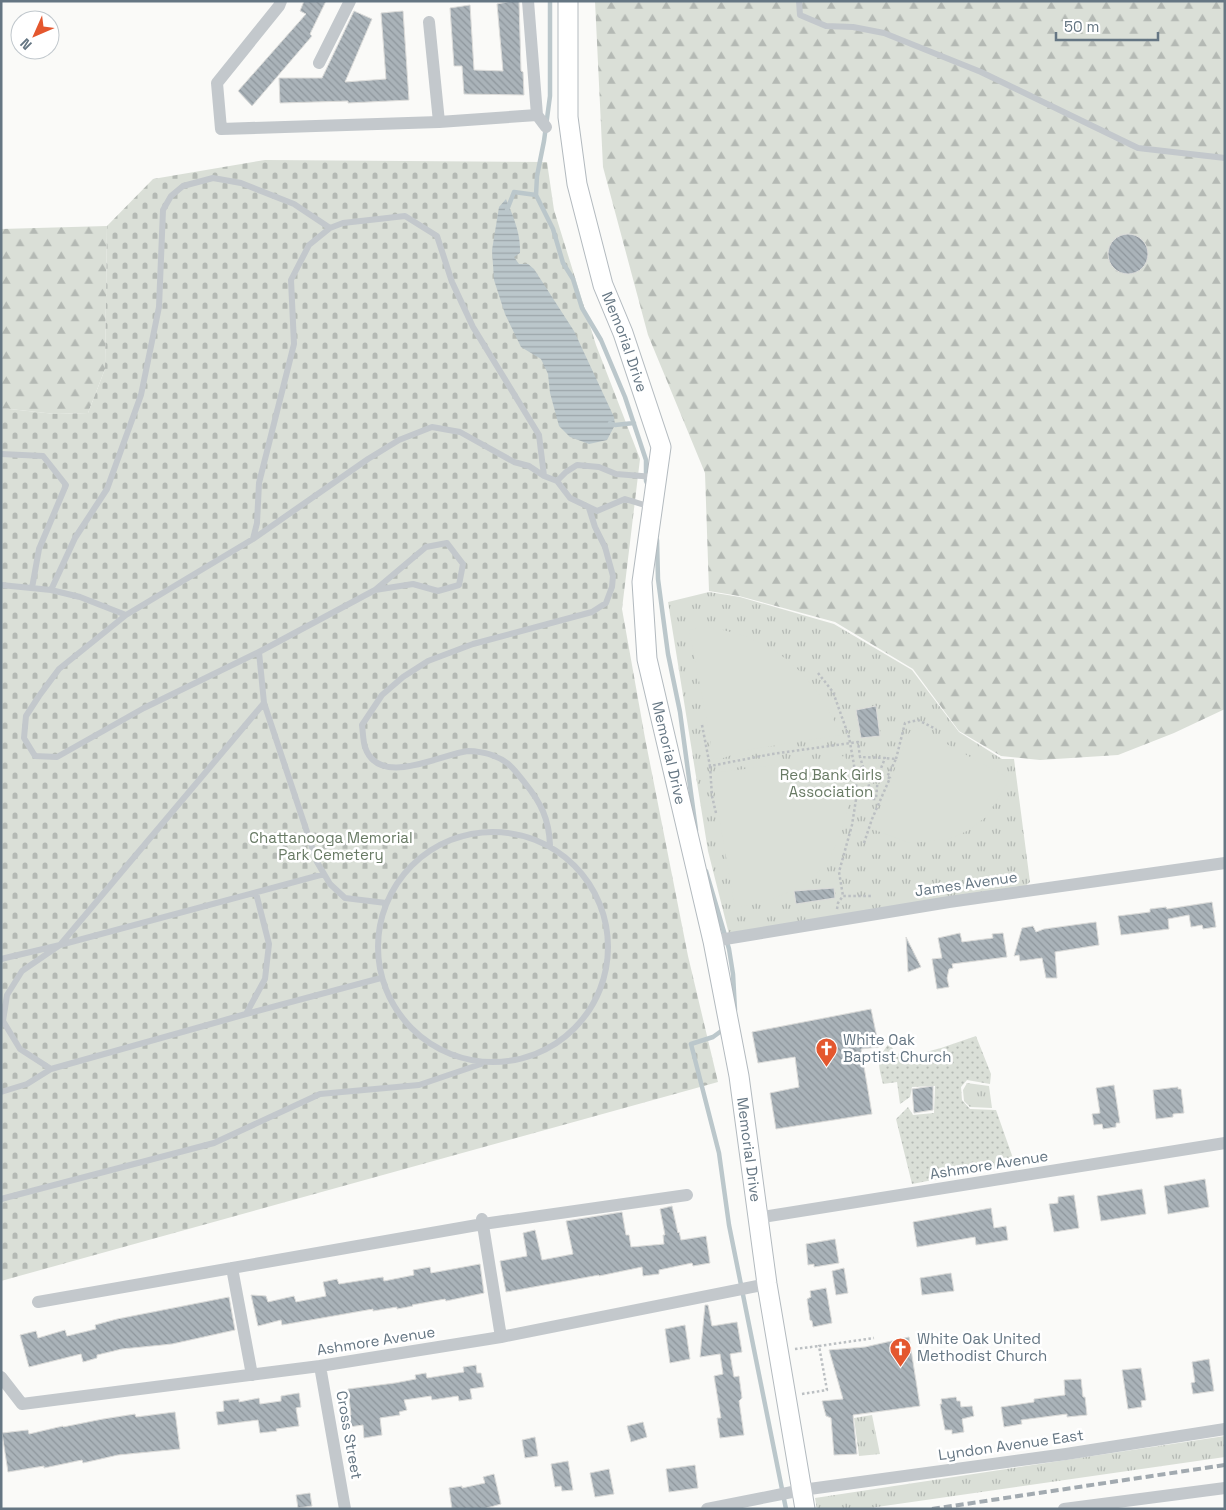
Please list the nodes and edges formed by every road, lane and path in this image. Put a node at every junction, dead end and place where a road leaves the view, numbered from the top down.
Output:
1 (281, 1) edge
2 (350, 1) edge
3 (528, 1) edge
4 (568, 1) edge
5 (800, 1) edge
6 (429, 22) dead end
7 (319, 63) dead end
8 (537, 115) junction
9 (439, 122) junction
10 (546, 127) dead end
11 (1225, 158) edge
12 (330, 228) junction
13 (1, 454) edge
14 (544, 476) junction
15 (656, 477) junction
16 (557, 481) junction
17 (652, 507) junction
18 (589, 508) junction
19 (253, 539) junction
20 (1, 585) edge
21 (32, 588) junction
22 (51, 590) junction
23 (375, 590) junction
24 (126, 615) junction
25 (259, 652) junction
26 (818, 674) dead end
27 (264, 703) junction
28 (702, 725) dead end
29 (936, 730) dead end
30 (850, 743) junction
31 (860, 757) junction
32 (885, 758) junction
33 (896, 759) junction
34 (710, 766) junction
35 (716, 813) dead end
36 (864, 843) dead end
37 (550, 845) junction
38 (1225, 863) edge
39 (324, 874) junction
40 (256, 892) junction
41 (843, 896) junction
42 (873, 896) dead end
43 (386, 902) junction
44 (837, 920) junction
45 (713, 941) junction
46 (60, 945) junction
47 (1, 959) edge
48 (381, 978) junction
49 (246, 1014) junction
50 (482, 1063) junction
51 (51, 1069) junction
52 (1, 1092) edge
53 (1225, 1143) edge
54 (687, 1195) dead end
55 (1, 1199) edge
56 (758, 1218) junction
57 (483, 1222) junction
58 (232, 1268) junction
59 (767, 1284) junction
60 (38, 1302) dead end
61 (502, 1337) junction
62 (874, 1338) dead end
63 (819, 1346) junction
64 (795, 1349) dead end
65 (320, 1366) junction
66 (252, 1375) junction
67 (1, 1377) edge
68 (802, 1394) dead end
69 (1225, 1429) edge
70 (1225, 1488) edge
71 (802, 1490) junction
72 (345, 1509) edge
73 (707, 1509) edge
74 (805, 1509) edge
75 (1064, 1509) edge

1 - 9 street
2 - 7 street
3 - 8 street
4 - 15 street, Memorial Drive
5 - 11 lane
6 - 9 street
8 - 9 street
8 - 10 street
12 - 14 lane
12 - 19 lane
12 - 22 lane
13 - 21 lane
14 - 16 lane
14 - 19 lane
15 - 16 lane
15 - 17 street, Memorial Drive
16 - 18 lane
17 - 18 lane
17 - 45 street, Memorial Drive
18 - 37 lane
19 - 24 lane
20 - 21 lane
21 - 22 lane
22 - 24 lane
23 - 23 lane
23 - 25 lane
24 - 25 lane
25 - 27 lane
26 - 30 path
27 - 39 lane
27 - 46 lane
28 - 34 path
29 - 33 path
30 - 31 path
30 - 34 path
30 - 41 path
31 - 32 path
31 - 32 path
32 - 33 path
33 - 36 path
34 - 35 path
37 - 43 lane
37 - 50 lane
38 - 44 street, James Avenue
39 - 40 lane
39 - 43 lane
40 - 46 lane
40 - 49 lane
41 - 42 path
41 - 44 path
43 - 48 lane
44 - 45 street, James Avenue
45 - 56 street, Memorial Drive
46 - 47 lane
46 - 51 lane
48 - 49 lane
48 - 50 lane
49 - 51 lane
50 - 55 lane
51 - 52 lane
53 - 56 street, Ashmore Avenue
54 - 57 street
56 - 59 street, Memorial Drive
57 - 58 street
57 - 61 street
58 - 60 street
58 - 66 street
59 - 61 street, Ashmore Avenue
59 - 71 street, Memorial Drive
61 - 65 street, Ashmore Avenue
62 - 63 path
63 - 64 path
63 - 68 path
65 - 66 street, Ashmore Avenue
65 - 72 street, Cross Street
66 - 67 street, Ashmore Avenue
69 - 71 street, Lyndon Avenue East
70 - 75 street
71 - 73 street, Lyndon Avenue East
71 - 74 street, Memorial Drive

